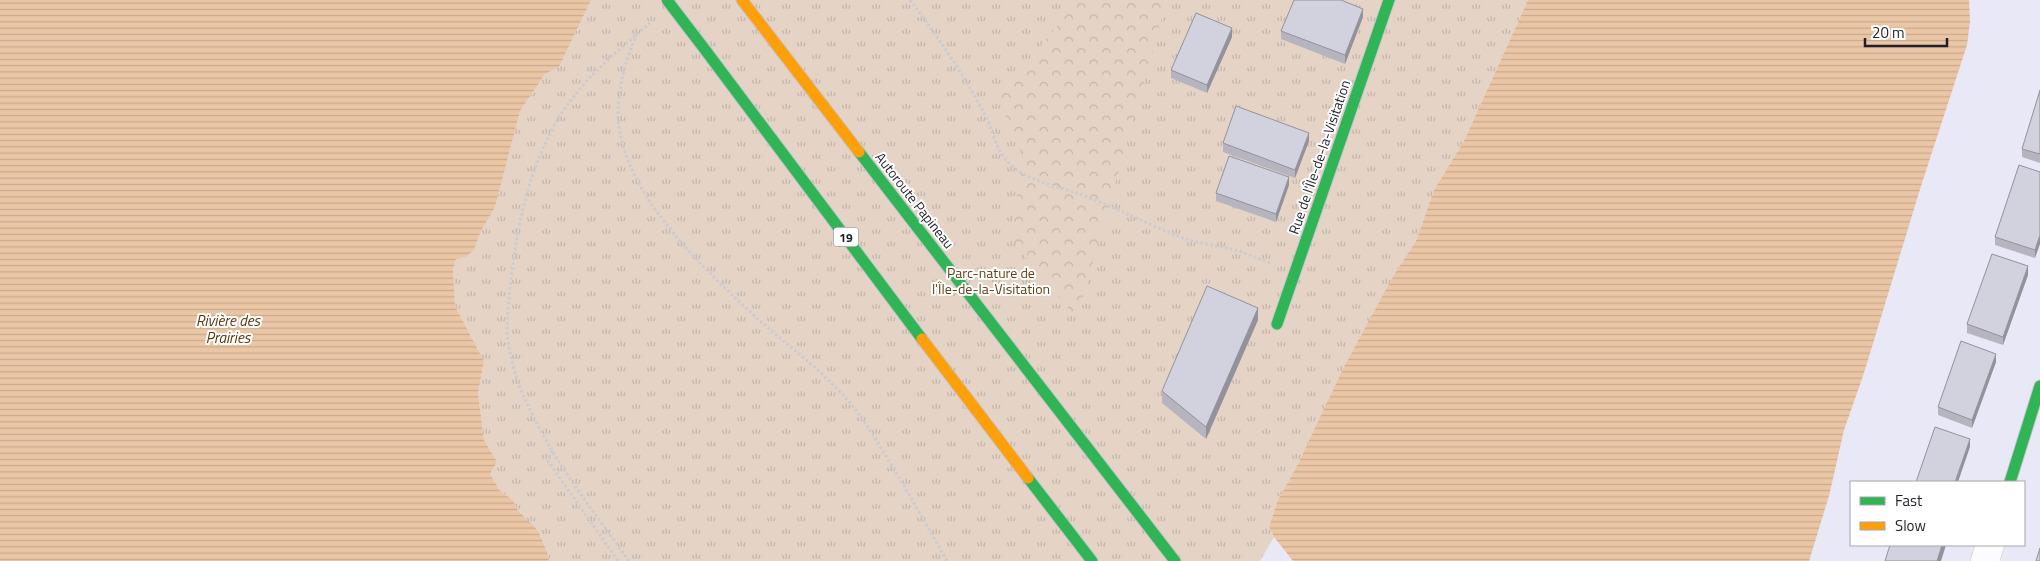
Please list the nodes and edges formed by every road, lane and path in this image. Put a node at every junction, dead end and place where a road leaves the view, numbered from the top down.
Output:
1 (667, 0) edge
2 (742, 0) edge
3 (910, 0) edge
4 (1389, 0) edge
5 (652, 21) dead end
6 (637, 34) junction
7 (1278, 266) dead end
8 (1277, 324) dead end
9 (2040, 386) edge
10 (552, 451) junction
11 (2010, 481) edge
12 (1990, 546) edge
13 (618, 561) edge
14 (629, 561) edge
15 (947, 561) edge
16 (1092, 561) edge
17 (1175, 561) edge
18 (1985, 561) edge

1 - 16 main road, 19, bridge
2 - 17 main road, Autoroute Papineau
3 - 7 path
4 - 8 main road, Rue de l'Île-de-la-Visitation
5 - 6 path
6 - 10 path
6 - 15 path
9 - 11 main road
10 - 13 path
10 - 14 path
12 - 18 street

